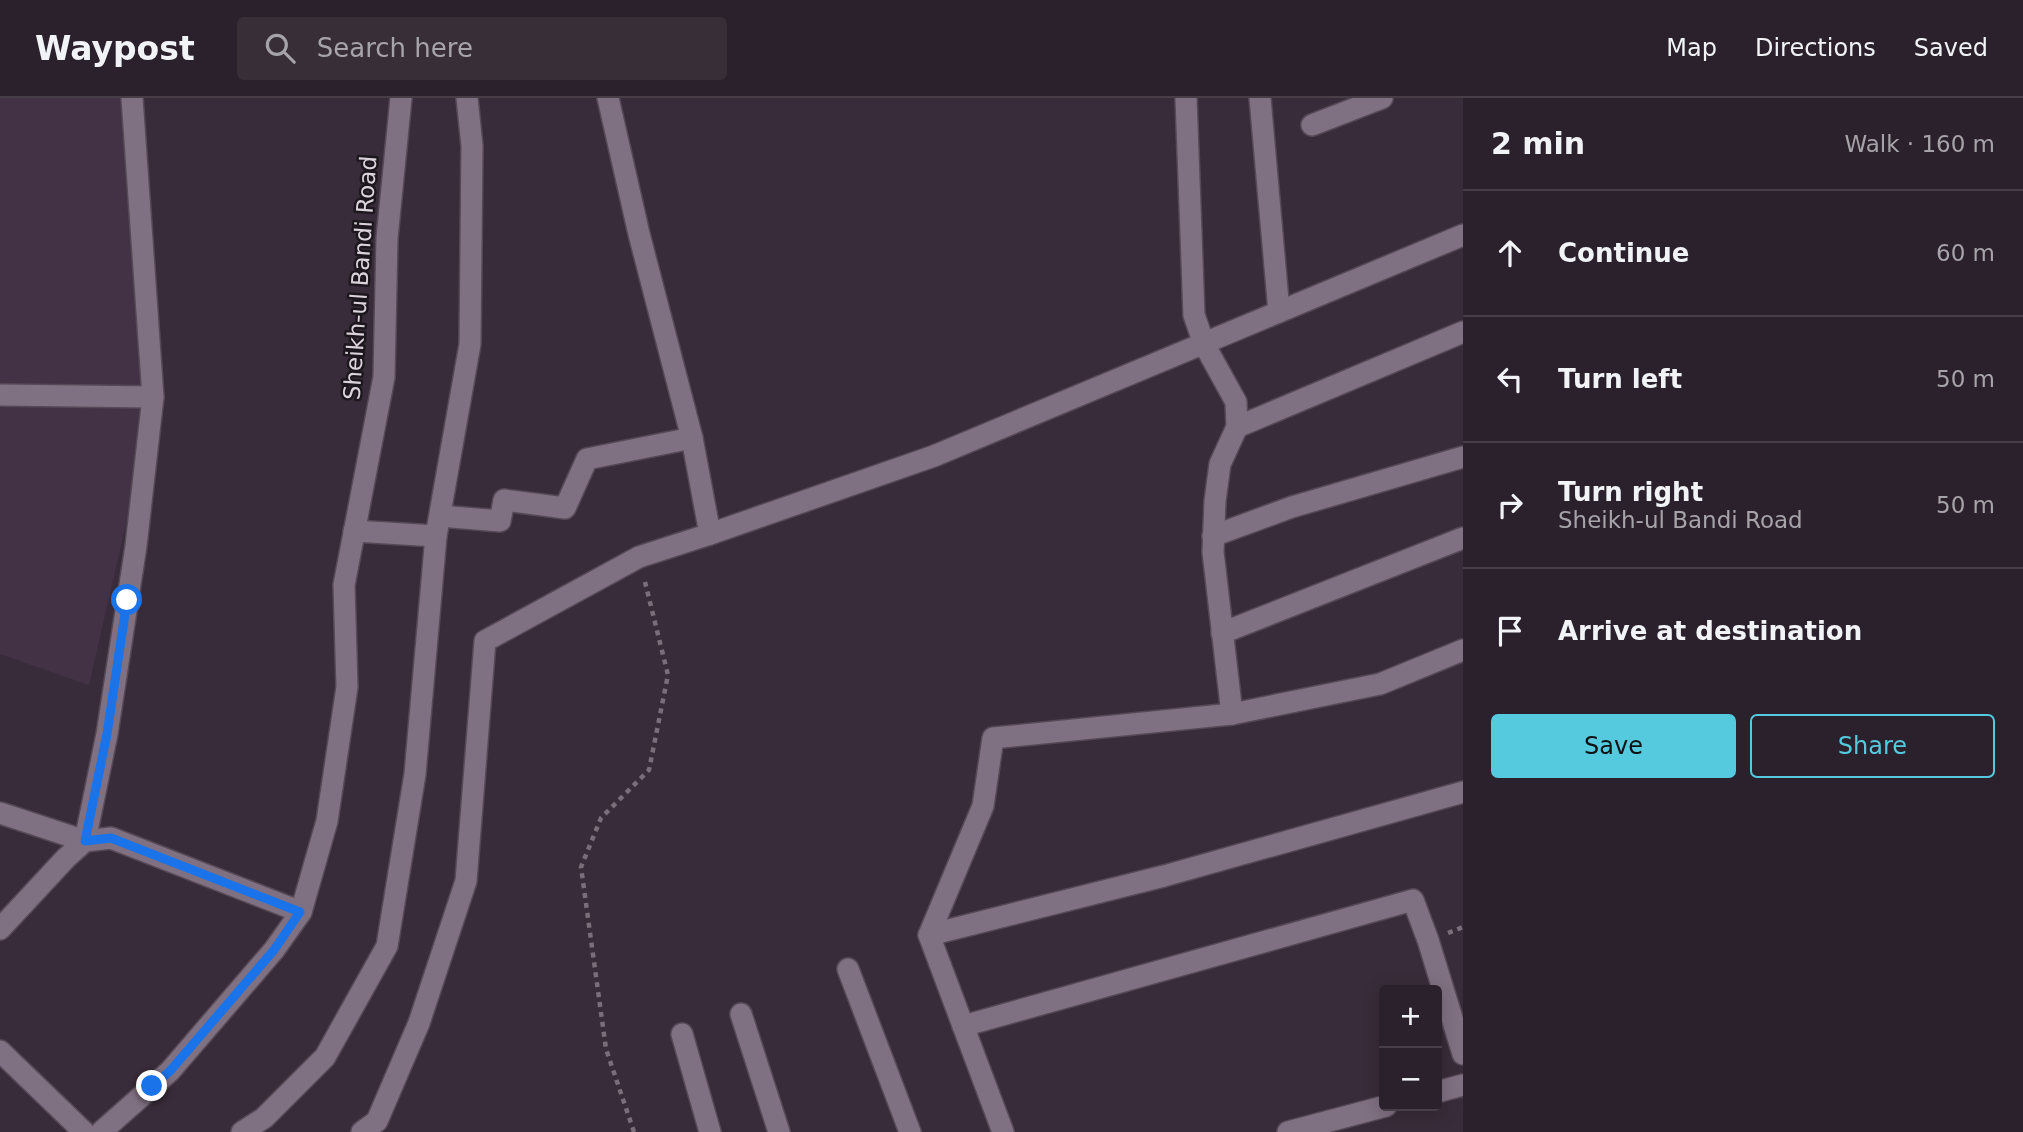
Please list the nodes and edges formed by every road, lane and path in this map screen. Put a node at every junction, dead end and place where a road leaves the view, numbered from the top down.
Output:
1 (132, 98) edge
2 (401, 98) edge
3 (467, 98) edge
4 (608, 98) edge
5 (1186, 98) edge
6 (1260, 98) edge
7 (1382, 98) edge
8 (1312, 125) dead end
9 (1463, 234) edge
10 (1279, 312) junction
11 (1463, 332) edge
12 (1205, 344) junction
13 (0, 396) edge
14 (153, 397) junction
15 (1237, 427) junction
16 (692, 438) junction
17 (1463, 457) edge
18 (438, 526) junction
19 (354, 531) junction
20 (710, 534) junction
21 (1213, 536) junction
22 (1463, 538) edge
23 (639, 557) junction
24 (1222, 633) junction
25 (1463, 650) edge
26 (1232, 714) junction
27 (1463, 792) edge
28 (0, 813) edge
29 (85, 841) junction
30 (300, 912) junction
31 (0, 929) edge
32 (929, 935) junction
33 (848, 969) dead end
34 (741, 1014) dead end
35 (963, 1026) junction
36 (682, 1034) dead end
37 (0, 1051) edge
38 (1463, 1054) edge
39 (1463, 1085) edge
40 (1442, 1091) edge
41 (1379, 1108) edge
42 (84, 1132) edge
43 (101, 1132) edge
44 (242, 1132) edge
45 (362, 1132) edge
46 (634, 1132) edge
47 (710, 1132) edge
48 (779, 1132) edge
49 (910, 1132) edge
50 (1003, 1132) edge
51 (1289, 1132) edge

1 - 14 street
2 - 19 street, Sheikh-ul Bandi Road
3 - 18 street
4 - 16 street
5 - 12 street
6 - 10 street
7 - 8 street
9 - 10 street
10 - 12 street
11 - 15 street
12 - 15 street
12 - 20 street
13 - 14 street
14 - 29 street
15 - 21 street
16 - 18 street
16 - 20 street
17 - 21 street
18 - 19 street
18 - 44 street
19 - 30 street, Sheikh-ul Bandi Road
20 - 23 street
21 - 24 street
22 - 24 street
23 - 45 street
23 - 46 path
24 - 26 street
25 - 26 street
26 - 32 street
27 - 32 street
28 - 29 street
29 - 30 street
29 - 31 street
30 - 43 street, Sheikh-ul Bandi Road
32 - 35 street
33 - 49 street
34 - 48 street
35 - 38 street
35 - 50 street
36 - 47 street
37 - 42 street
39 - 40 street
41 - 51 street

